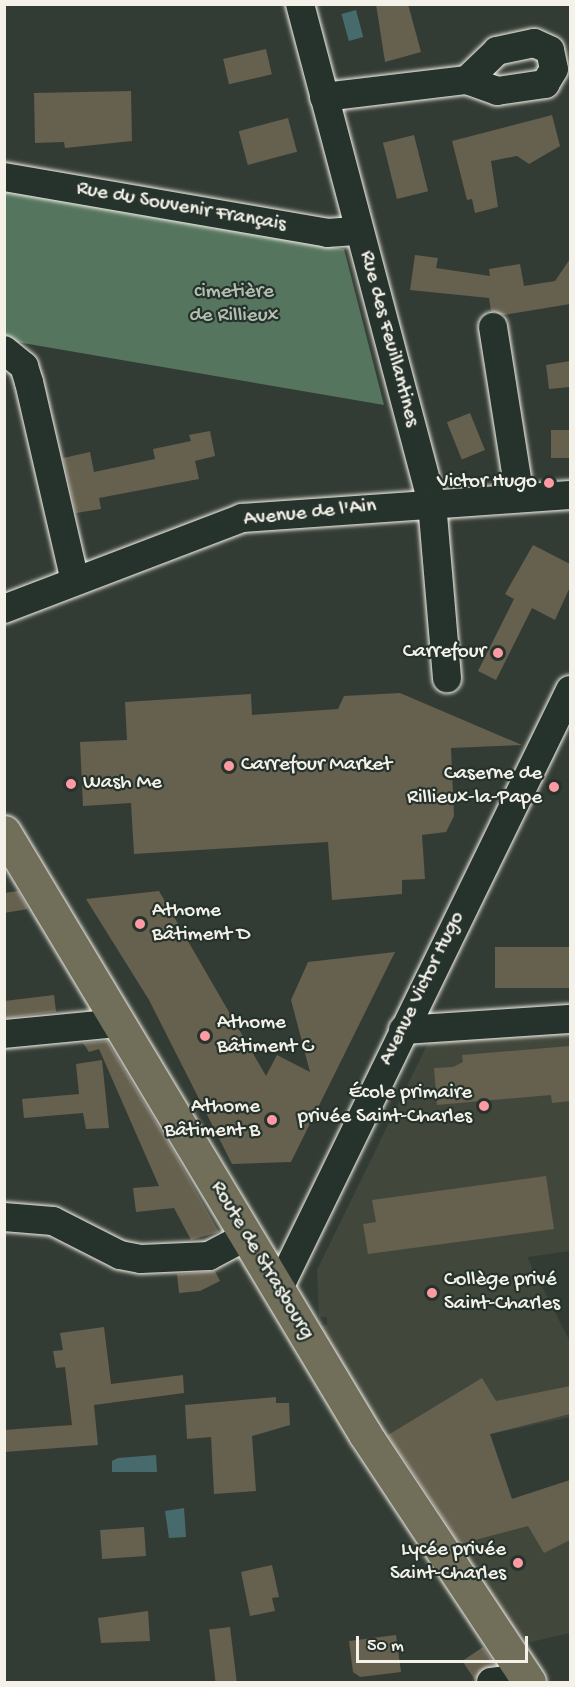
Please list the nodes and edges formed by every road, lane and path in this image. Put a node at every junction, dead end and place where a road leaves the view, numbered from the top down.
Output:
1 (300, 4) edge
2 (467, 80) dead end
3 (324, 97) junction
4 (4, 177) edge
5 (359, 231) junction
6 (493, 327) dead end
7 (4, 350) edge
8 (570, 495) edge
9 (520, 498) junction
10 (432, 503) junction
11 (75, 581) junction
12 (4, 609) edge
13 (447, 678) dead end
14 (570, 690) edge
15 (10, 853) edge
16 (570, 1018) edge
17 (118, 1023) junction
18 (403, 1030) junction
19 (4, 1034) edge
20 (4, 1217) edge
21 (247, 1236) junction
22 (279, 1288) junction
23 (528, 1680) edge
24 (491, 1683) edge

1 - 3 street, Rue des Feuillantines
2 - 3 street
3 - 5 street, Rue des Feuillantines
4 - 5 street, Rue du Souvenir Français
5 - 10 street, Rue des Feuillantines
6 - 9 street
7 - 11 street
8 - 9 street, Avenue de l'Ain
9 - 10 street, Avenue de l'Ain
10 - 11 street, Avenue de l'Ain
10 - 13 street, Rue des Feuillantines
11 - 12 street, Avenue de l'Ain
14 - 18 street, Avenue Victor Hugo
15 - 17 main road, Route de Strasbourg
16 - 18 street
17 - 19 street
17 - 21 main road, Route de Strasbourg
18 - 22 street, Avenue Victor Hugo
20 - 21 street
21 - 22 main road, Route de Strasbourg
22 - 23 main road, Route de Strasbourg
23 - 24 street

